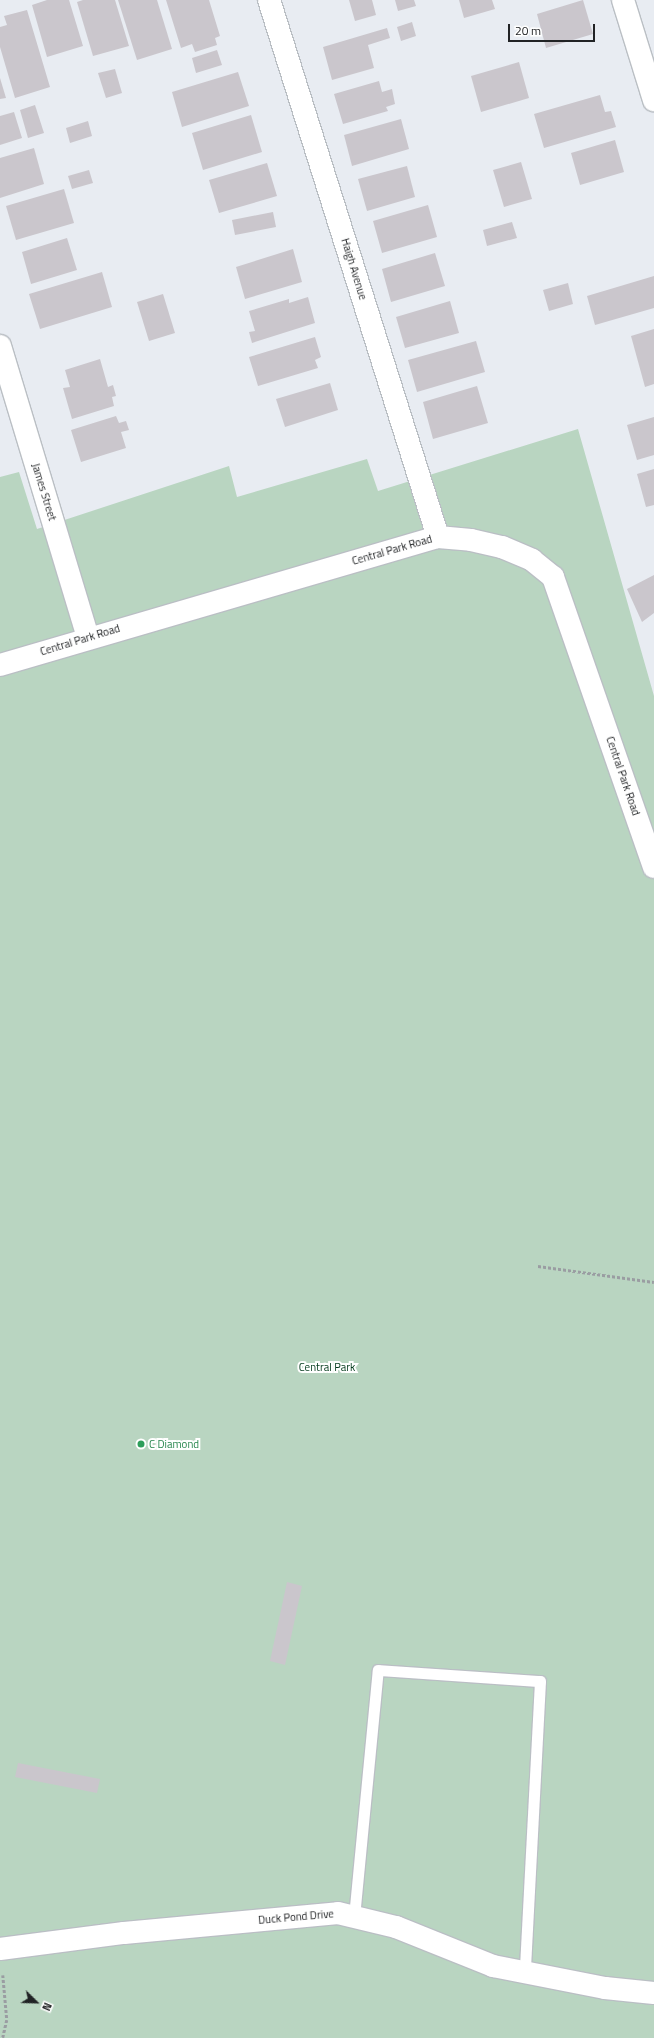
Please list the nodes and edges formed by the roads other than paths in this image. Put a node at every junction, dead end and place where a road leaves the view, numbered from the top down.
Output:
1 (269, 0) edge
2 (623, 0) edge
3 (654, 100) edge
4 (0, 346) edge
5 (438, 537) junction
6 (88, 637) junction
7 (0, 664) edge
8 (654, 867) edge
9 (354, 1917) junction
10 (0, 1949) edge
11 (525, 1972) junction
12 (654, 1993) edge

1 - 5 street, Haigh Avenue
2 - 3 street
4 - 6 street, James Street
5 - 6 street, Central Park Road
5 - 8 street, Central Park Road
6 - 7 street, Central Park Road
9 - 10 street, Duck Pond Drive
9 - 11 street, Duck Pond Drive
9 - 11 lane
11 - 12 street, Duck Pond Drive

